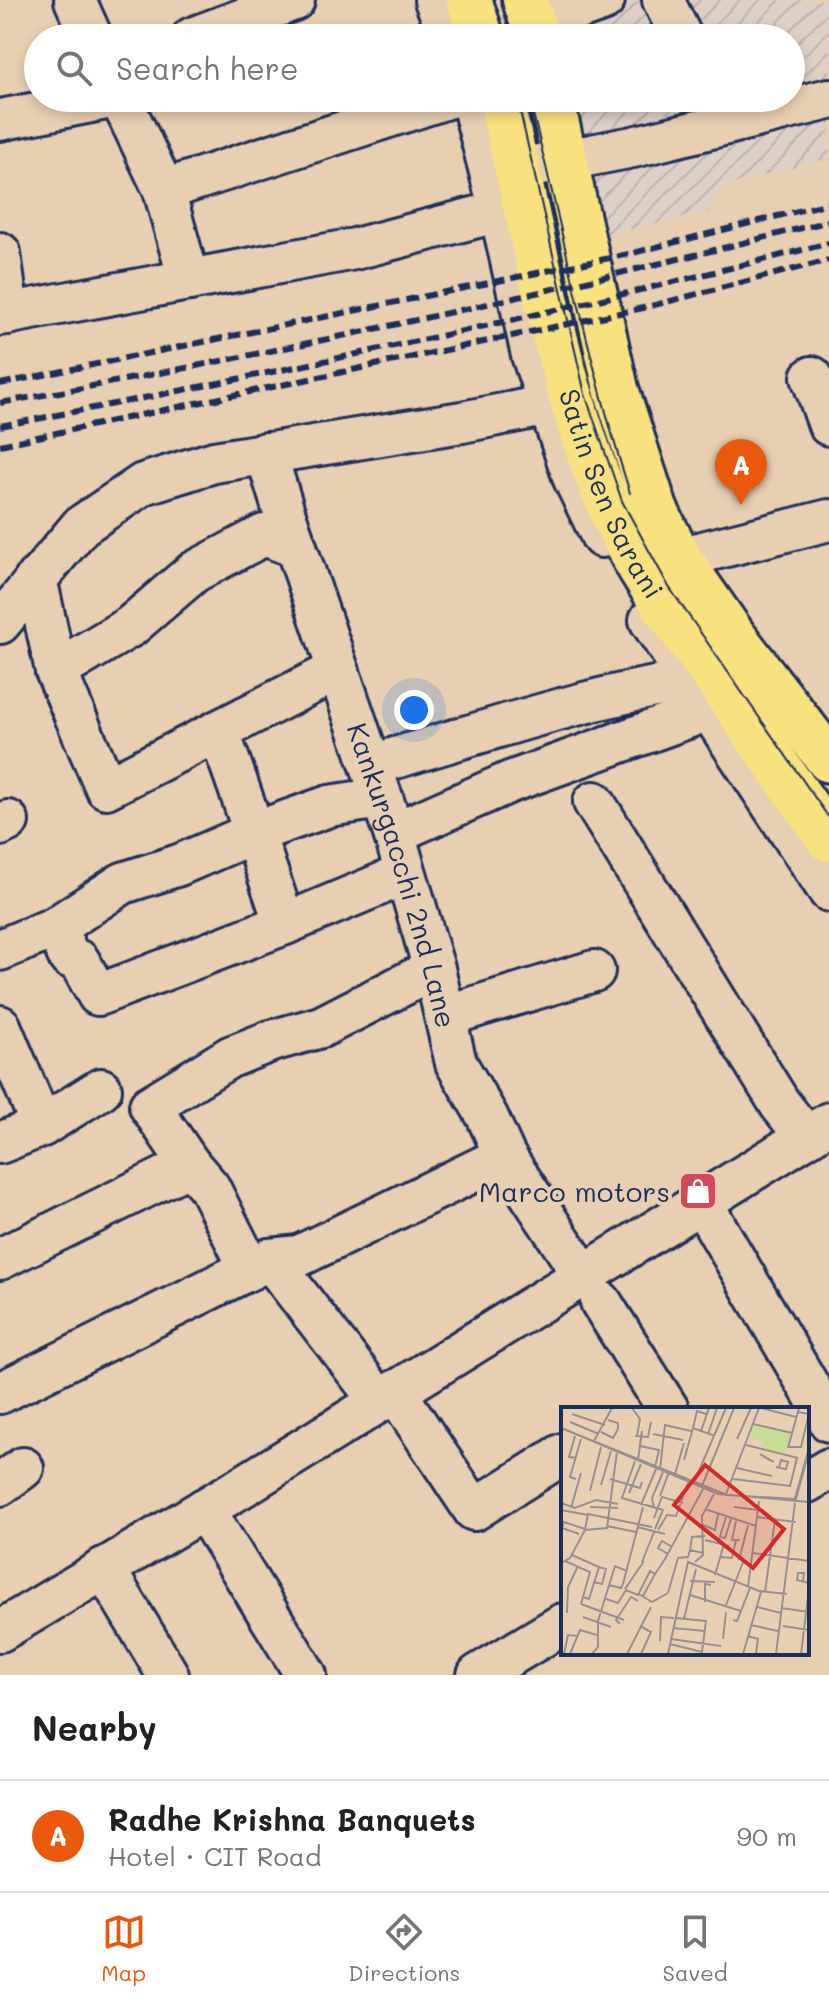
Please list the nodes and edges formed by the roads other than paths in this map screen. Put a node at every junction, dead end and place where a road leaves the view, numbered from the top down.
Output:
1 (75, 0) edge
2 (294, 0) edge
3 (435, 0) edge
4 (469, 0) edge
5 (604, 0) edge
6 (663, 0) edge
7 (532, 21) edge
8 (86, 24) edge
9 (230, 24) edge
10 (444, 24) edge
11 (477, 24) edge
12 (675, 24) edge
13 (829, 99) edge
14 (805, 102) edge
15 (41, 112) edge
16 (127, 112) edge
17 (404, 112) edge
18 (475, 112) edge
19 (504, 112) edge
20 (554, 112) edge
21 (716, 112) edge
22 (0, 120) edge
23 (566, 159) junction
24 (519, 169) junction
25 (164, 190) junction
26 (500, 211) junction
27 (0, 253) edge
28 (189, 280) junction
29 (4, 314) edge
30 (812, 377) dead end
31 (549, 405) junction
32 (829, 425) edge
33 (266, 453) junction
34 (829, 520) edge
35 (296, 547) junction
36 (679, 558) junction
37 (36, 578) junction
38 (2, 614) edge
39 (338, 670) junction
40 (56, 671) junction
41 (700, 696) junction
42 (218, 731) junction
43 (829, 760) edge
44 (382, 799) junction
45 (594, 802) dead end
46 (253, 833) junction
47 (829, 839) edge
48 (405, 874) junction
49 (829, 891) edge
50 (285, 924) junction
51 (56, 927) junction
52 (0, 950) edge
53 (434, 969) junction
54 (594, 971) dead end
55 (445, 1016) junction
56 (3, 1043) edge
57 (101, 1089) dead end
58 (42, 1126) junction
59 (818, 1130) edge
60 (0, 1143) edge
61 (505, 1156) junction
62 (190, 1165) junction
63 (702, 1203) junction
64 (0, 1259) edge
65 (260, 1264) junction
66 (592, 1288) junction
67 (0, 1393) edge
68 (387, 1396) junction
69 (653, 1404) edge
70 (829, 1421) edge
71 (561, 1455) edge
72 (829, 1469) edge
73 (809, 1481) edge
74 (204, 1509) junction
75 (104, 1568) junction
76 (561, 1625) edge
77 (0, 1631) edge
78 (168, 1675) edge
79 (306, 1675) edge
80 (478, 1675) edge

1 - 8 street
2 - 9 street
3 - 10 street
4 - 11 main road
5 - 7 street
6 - 12 street
13 - 14 street
15 - 22 street
16 - 25 street
17 - 25 street
18 - 26 street
19 - 24 main road, Satin Sen Sarani
20 - 23 main road, Satin Sen Sarani
21 - 23 street
23 - 24 street
23 - 36 main road, Satin Sen Sarani
24 - 47 main road, Satin Sen Sarani
25 - 28 street
26 - 28 street
26 - 31 street
27 - 29 street
28 - 29 street
30 - 32 street
31 - 33 street
31 - 41 street
33 - 35 street, Kankurgacchi 2nd Lane
33 - 37 street
34 - 36 street
35 - 39 street, Kankurgacchi 2nd Lane
35 - 40 street
36 - 43 main road, Satin Sen Sarani
37 - 38 street
37 - 40 street
39 - 42 street
39 - 44 street, Kankurgacchi 2nd Lane
40 - 42 street
41 - 44 street
41 - 44 street
41 - 49 street
42 - 46 street
44 - 46 street
44 - 48 street, Kankurgacchi 2nd Lane
45 - 59 street
46 - 50 street
46 - 51 street
48 - 50 street
48 - 53 street, Kankurgacchi 2nd Lane
50 - 51 street
51 - 52 street
53 - 55 street, Kankurgacchi 2nd Lane
53 - 62 street
54 - 55 street
55 - 61 street, Kankurgacchi 2nd Lane
56 - 58 street
57 - 58 street
58 - 60 street
59 - 63 street
61 - 65 street
61 - 66 street, Kankurgacchi 2nd Lane
62 - 64 street
62 - 65 street
63 - 66 street
63 - 70 street
65 - 67 street
65 - 68 street
66 - 68 street
66 - 69 street, Kankurgacchi 2nd Lane
68 - 71 street
68 - 74 street
72 - 73 street
74 - 75 street
74 - 79 street
75 - 77 street
75 - 78 street
76 - 80 street

